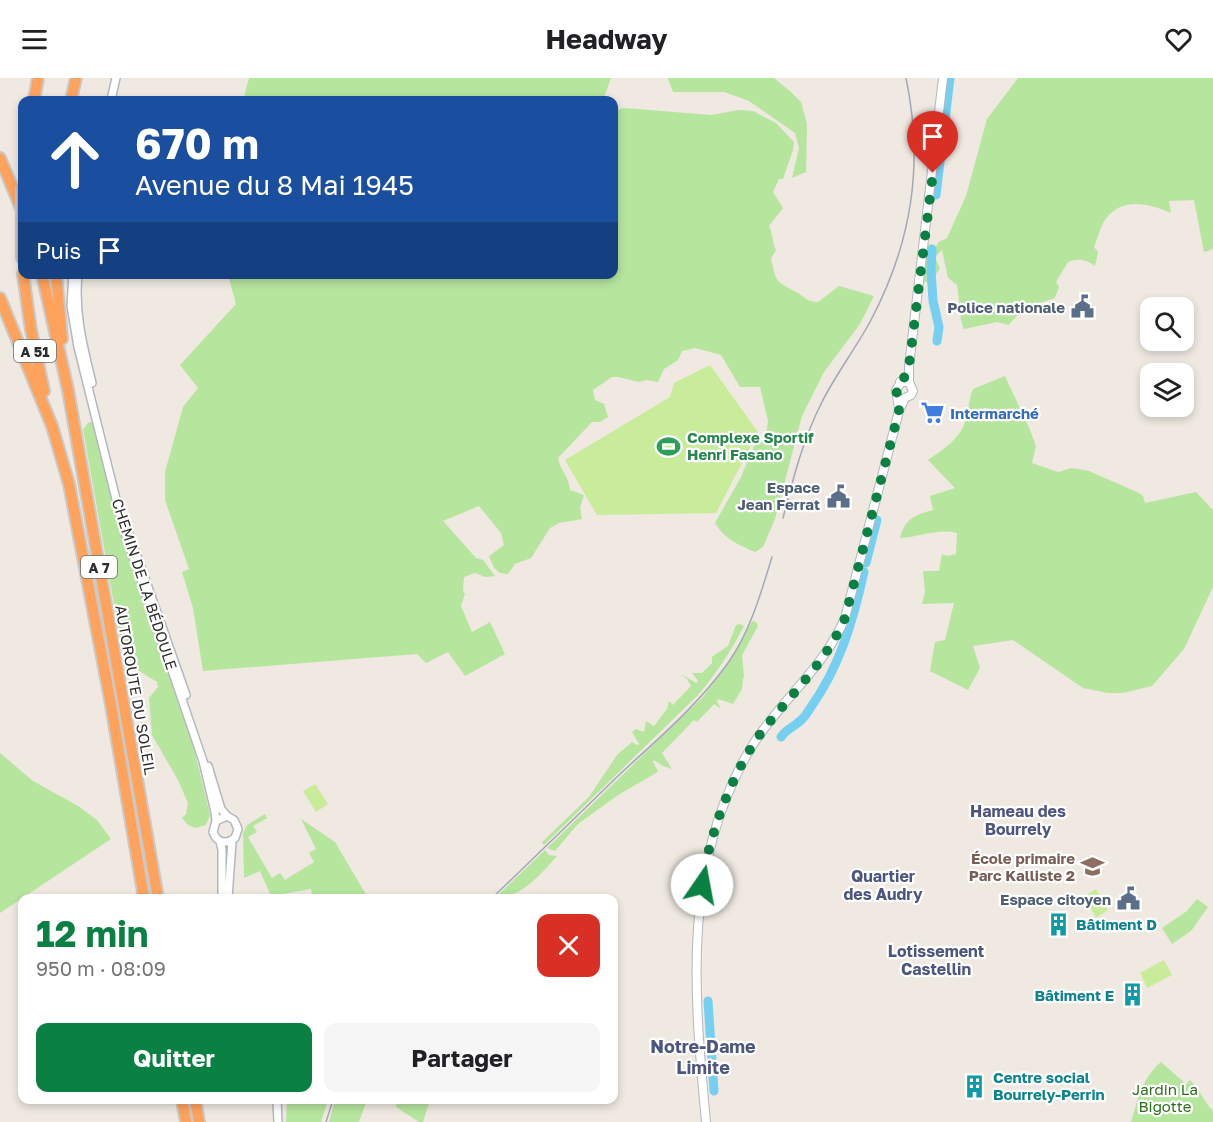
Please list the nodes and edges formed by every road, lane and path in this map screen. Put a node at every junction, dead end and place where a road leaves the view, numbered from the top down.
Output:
1 (38, 78) edge
2 (76, 78) edge
3 (118, 78) edge
4 (943, 78) edge
5 (34, 96) edge
6 (72, 96) edge
7 (114, 96) edge
8 (0, 158) edge
9 (18, 202) edge
10 (24, 279) edge
11 (43, 279) edge
12 (57, 279) edge
13 (74, 279) edge
14 (76, 279) edge
15 (0, 298) edge
16 (909, 366) junction
17 (900, 382) junction
18 (909, 382) junction
19 (68, 390) junction
20 (902, 396) junction
21 (52, 426) junction
22 (227, 816) junction
23 (216, 821) junction
24 (220, 841) junction
25 (232, 841) junction
26 (143, 894) edge
27 (157, 894) edge
28 (222, 894) edge
29 (228, 894) edge
30 (183, 1104) edge
31 (196, 1104) edge
32 (277, 1104) edge
33 (186, 1122) edge
34 (199, 1122) edge
35 (278, 1122) edge
36 (706, 1122) edge

1 - 5 highway
2 - 6 highway
3 - 7 street
4 - 16 main road
8 - 9 highway
10 - 21 highway, A 51
11 - 19 highway, AUTOROUTE DU SOLEIL / A 7
12 - 19 highway, A 51
13 - 23 street, CHEMIN DE LA BÉDOULE
14 - 22 street, CHEMIN DE LA BÉDOULE
15 - 21 highway, AUTOROUTE DU SOLEIL / A 7
16 - 17 main road
16 - 18 main road
17 - 18 main road
17 - 20 main road
18 - 20 main road
19 - 27 highway, AUTOROUTE DU SOLEIL / A 7
20 - 36 main road
21 - 26 highway, AUTOROUTE DU SOLEIL / A 7
22 - 23 street
22 - 25 street
23 - 24 street
24 - 25 street
24 - 28 street
25 - 29 street
30 - 33 highway
31 - 34 highway
32 - 35 street

